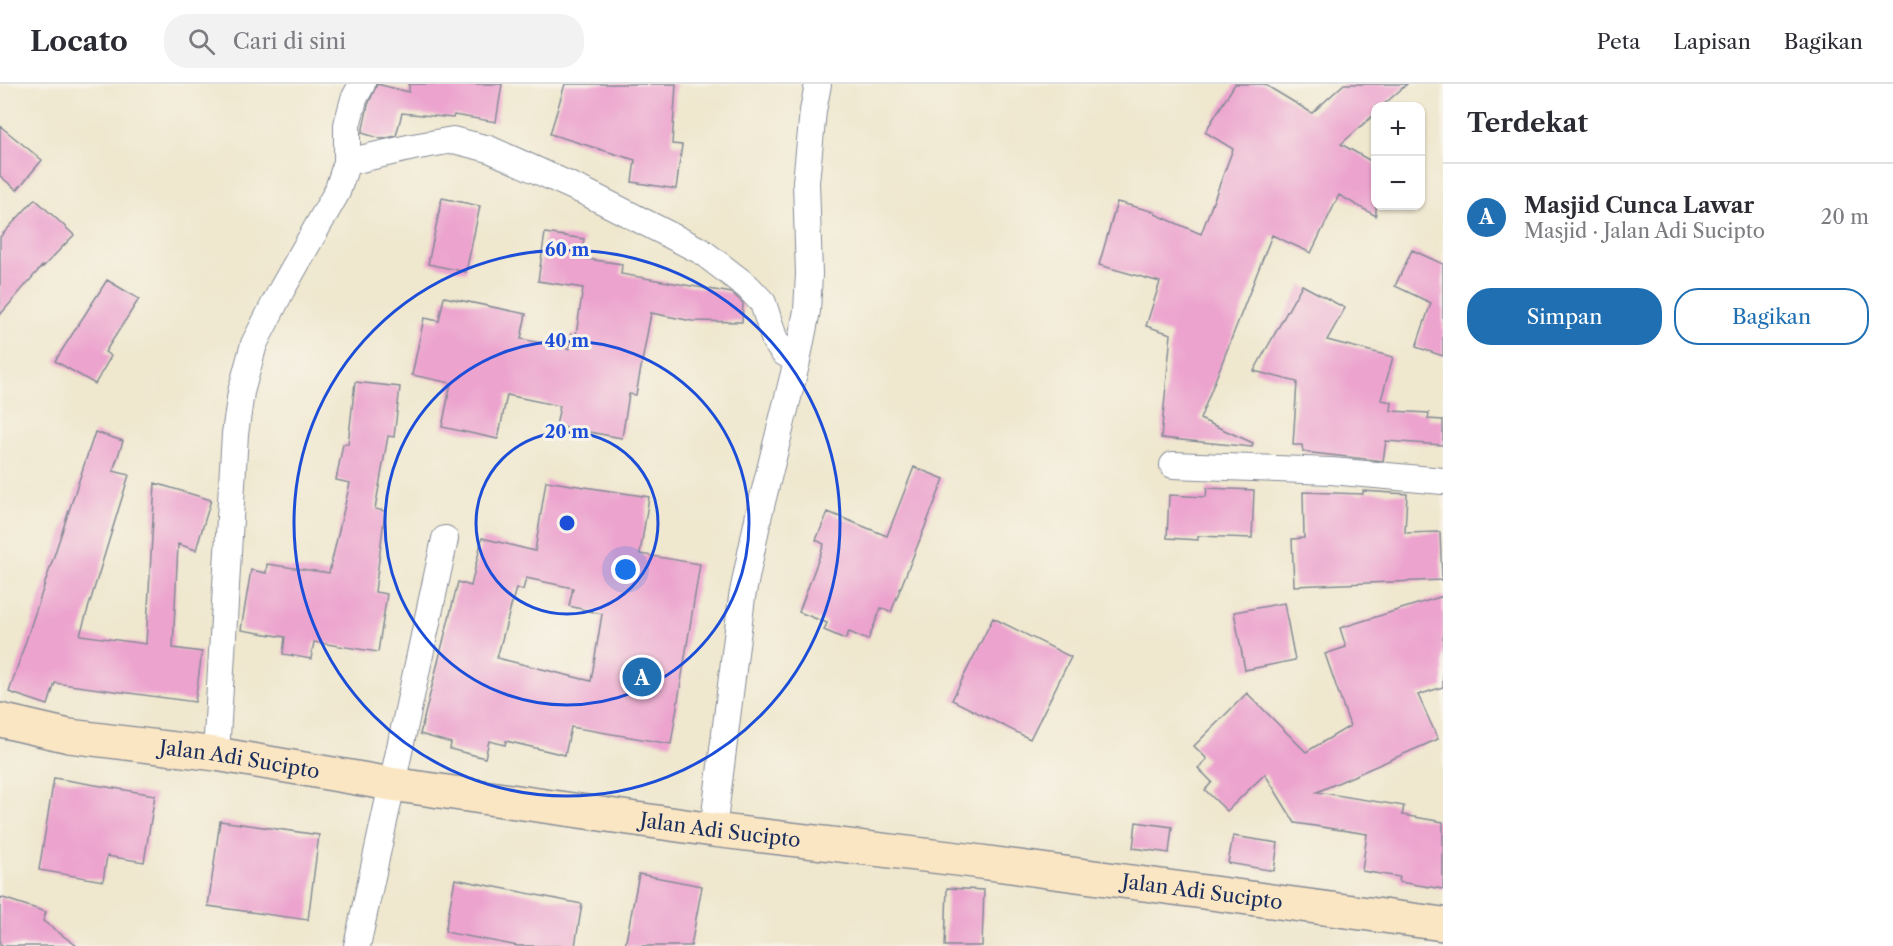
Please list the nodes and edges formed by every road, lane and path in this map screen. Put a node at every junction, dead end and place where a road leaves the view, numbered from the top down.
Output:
1 (362, 84) edge
2 (818, 84) edge
3 (347, 162) junction
4 (797, 361) junction
5 (1173, 465) dead end
6 (1443, 481) edge
7 (445, 539) dead end
8 (0, 720) edge
9 (216, 754) junction
10 (391, 784) junction
11 (713, 830) junction
12 (1443, 924) edge
13 (357, 946) edge

1 - 3 street
2 - 4 street
3 - 4 street
3 - 9 street
4 - 11 street
5 - 6 street
7 - 10 street
8 - 9 street, Jalan Adi Sucipto
9 - 10 street, Jalan Adi Sucipto
10 - 11 street, Jalan Adi Sucipto
10 - 13 street
11 - 12 street, Jalan Adi Sucipto

